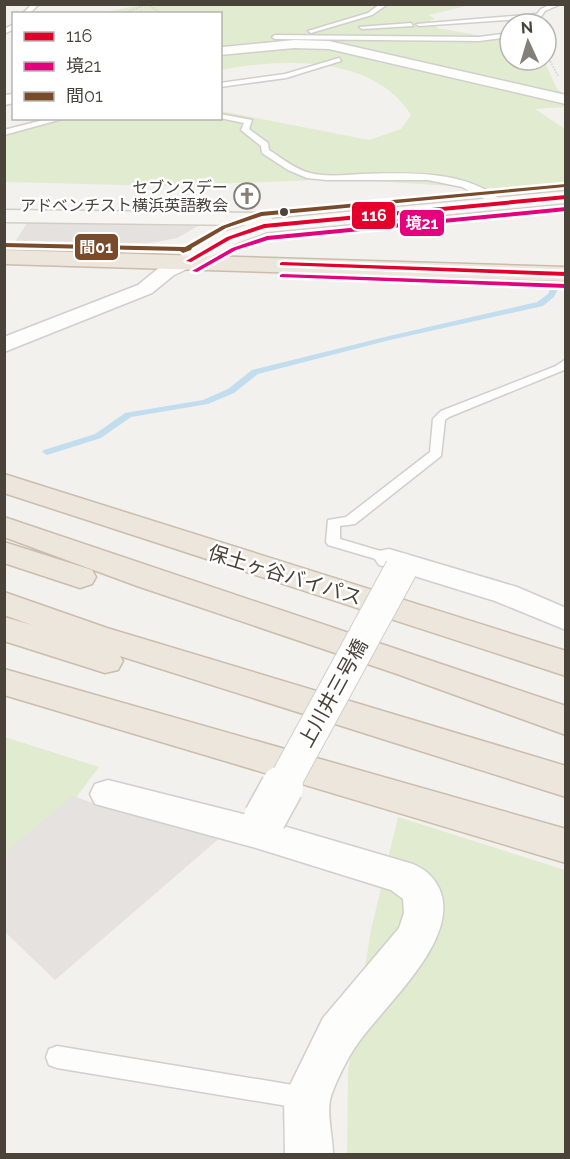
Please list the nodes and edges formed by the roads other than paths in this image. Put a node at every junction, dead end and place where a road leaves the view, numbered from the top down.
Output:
1 (385, 4) edge
2 (558, 4) edge
3 (542, 12) edge
4 (498, 19) edge
5 (317, 30) junction
6 (275, 37) junction
7 (498, 37) edge
8 (222, 52) edge
9 (339, 60) dead end
10 (291, 66) dead end
11 (301, 73) junction
12 (222, 85) edge
13 (566, 100) edge
14 (222, 117) edge
15 (54, 120) edge
16 (4, 133) edge
17 (566, 196) edge
18 (499, 203) junction
19 (4, 216) edge
20 (314, 221) junction
21 (4, 257) edge
22 (189, 261) junction
23 (566, 273) edge
24 (4, 345) edge
25 (566, 362) edge
26 (4, 483) edge
27 (4, 526) edge
28 (4, 552) edge
29 (398, 563) junction
30 (4, 603) edge
31 (566, 620) edge
32 (4, 629) edge
33 (566, 664) edge
34 (4, 682) edge
35 (566, 723) edge
36 (433, 742) junction
37 (566, 782) edge
38 (108, 794) dead end
39 (261, 825) junction
40 (566, 846) edge
41 (57, 1057) dead end
42 (308, 1099) junction
43 (309, 1155) edge

1 - 5 lane
2 - 3 lane
4 - 5 lane
5 - 6 lane
6 - 7 lane
6 - 8 street
8 - 13 street
9 - 11 lane
10 - 11 lane
11 - 12 lane
14 - 18 lane
15 - 16 lane
17 - 18 street
18 - 20 street
19 - 20 street
20 - 22 street
21 - 22 highway
22 - 23 highway
22 - 24 street
25 - 29 lane
26 - 33 highway, 保土ヶ谷バイパス
27 - 35 highway
28 - 35 highway
29 - 31 street
29 - 39 street, 上川井三号橋, bridge
30 - 36 highway
32 - 36 highway
34 - 40 highway
36 - 37 highway
38 - 39 street
39 - 42 street
41 - 42 lane
42 - 43 street

